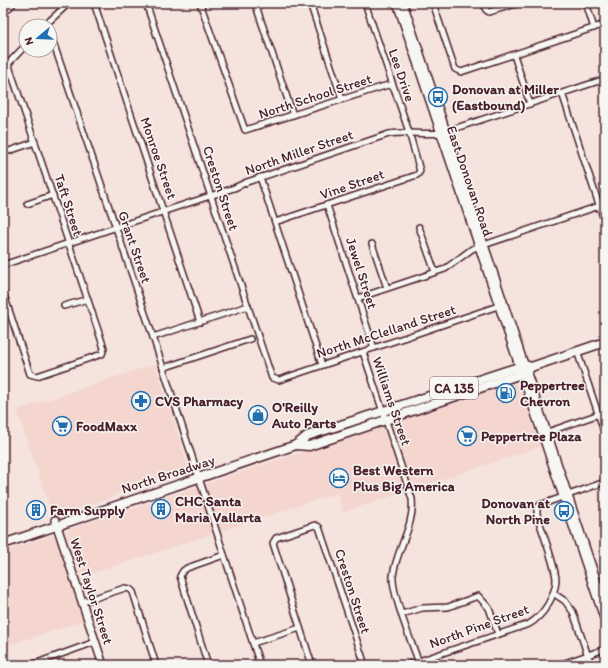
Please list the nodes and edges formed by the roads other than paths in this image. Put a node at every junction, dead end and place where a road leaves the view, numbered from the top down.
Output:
1 (11, 3) edge
2 (69, 3) edge
3 (94, 3) edge
4 (146, 3) edge
5 (200, 3) edge
6 (255, 3) edge
7 (310, 3) edge
8 (365, 3) edge
9 (397, 3) edge
10 (403, 3) edge
11 (433, 3) edge
12 (484, 3) edge
13 (519, 3) edge
14 (586, 3) edge
15 (3, 11) edge
16 (53, 18) edge
17 (605, 24) edge
18 (594, 28) junction
19 (18, 52) edge
20 (514, 55) junction
21 (58, 57) edge
22 (8, 63) junction
23 (3, 69) edge
24 (605, 79) edge
25 (393, 86) junction
26 (562, 94) junction
27 (342, 99) junction
28 (530, 104) junction
29 (293, 115) junction
30 (409, 132) junction
31 (443, 132) junction
32 (35, 142) junction
33 (9, 150) dead end
34 (417, 156) joint
35 (260, 177) junction
36 (53, 195) junction
37 (211, 196) junction
38 (27, 204) dead end
39 (605, 204) edge
40 (327, 205) junction
41 (599, 205) junction
42 (164, 211) junction
43 (275, 222) junction
44 (605, 223) edge
45 (116, 227) junction
46 (419, 227) dead end
47 (69, 243) junction
48 (372, 244) dead end
49 (481, 246) junction
50 (3, 265) edge
51 (435, 272) junction
52 (387, 288) junction
53 (3, 292) edge
54 (358, 298) junction
55 (88, 299) junction
56 (502, 305) junction
57 (64, 306) dead end
58 (248, 306) junction
59 (200, 322) junction
60 (153, 338) junction
61 (250, 338) dead end
62 (605, 342) edge
63 (374, 348) junction
64 (577, 351) junction
65 (363, 352) junction
66 (322, 365) junction
67 (163, 368) junction
68 (525, 369) junction
69 (274, 380) joint
70 (605, 412) edge
71 (598, 414) junction
72 (384, 415) junction
73 (544, 433) junction
74 (605, 434) edge
75 (198, 478) junction
76 (605, 482) edge
77 (566, 496) junction
78 (56, 523) junction
79 (3, 544) edge
80 (224, 555) junction
81 (553, 593) junction
82 (82, 602) junction
83 (604, 605) edge
84 (402, 614) junction
85 (605, 621) edge
86 (300, 628) junction
87 (498, 634) junction
88 (96, 642) junction
89 (253, 643) junction
90 (605, 649) edge
91 (587, 655) junction
92 (419, 663) edge
93 (31, 665) edge
94 (103, 665) edge
95 (156, 665) edge
96 (208, 665) edge
97 (260, 665) edge
98 (312, 665) edge
99 (365, 665) edge
100 (407, 665) edge
101 (561, 665) edge
102 (591, 665) edge

1 - 15 highway
2 - 16 street
3 - 42 street, Monroe Street
4 - 37 street, Creston Street
5 - 29 street, North School Street
6 - 29 street
7 - 27 street
8 - 25 street, Lee Drive
9 - 31 main road, East Donovan Road
10 - 31 main road, East Donovan Road
11 - 20 street
12 - 13 street
14 - 18 street
17 - 18 street
18 - 20 street
19 - 22 street
20 - 28 street
21 - 45 street, Grant Street
22 - 23 street
22 - 32 street, Taft Street
24 - 26 street, North Miller Street
25 - 27 street, North School Street
25 - 30 street, Lee Drive
26 - 28 street, North Miller Street
26 - 41 street
27 - 29 street, North School Street
28 - 31 street, North Miller Street
30 - 31 street, North Miller Street
30 - 34 street, Lee Drive
30 - 35 street, North Miller Street
31 - 49 main road, East Donovan Road
32 - 33 street
32 - 36 street, Taft Street
34 - 40 street, Vine Street
35 - 37 street, North Miller Street
35 - 43 street
36 - 38 street
36 - 47 street, Taft Street
37 - 42 street, North Miller Street
37 - 58 street, Creston Street
39 - 41 street
40 - 43 street, Vine Street
40 - 54 street, Jewel Street
41 - 44 street
41 - 49 street
42 - 45 street, North Miller Street
42 - 59 street, Monroe Street
43 - 66 street
45 - 47 street, North Miller Street
45 - 60 street, Grant Street
46 - 51 street
47 - 50 street, North Miller Street
47 - 55 street, Taft Street
48 - 52 street
49 - 51 street
49 - 56 main road, East Donovan Road
51 - 52 street
52 - 54 street
53 - 55 street, Taft Street
54 - 63 street, Jewel Street
55 - 57 street
56 - 63 street, North McClelland Street
56 - 68 main road, East Donovan Road
58 - 59 street
58 - 69 street, Creston Street
59 - 60 street
60 - 67 street, Grant Street
61 - 67 street
62 - 64 main road, North Broadway / CA 135
63 - 65 street, North McClelland Street
64 - 68 main road, North Broadway / CA 135
64 - 71 street
65 - 66 street, North McClelland Street
65 - 72 street, Williams Street
66 - 69 street, North McClelland Street
67 - 75 street, Grant Street
68 - 72 main road, North Broadway / CA 135
68 - 73 main road, East Donovan Road
70 - 71 street
71 - 73 street
71 - 74 street
72 - 75 main road, North Broadway / CA 135
72 - 84 street, Williams Street
73 - 77 main road, East Donovan Road
75 - 78 main road, North Broadway / CA 135
75 - 80 street, Grant Street
76 - 77 street, North Pine Street
77 - 81 street, North Pine Street
77 - 83 main road, East Donovan Road
78 - 79 main road, North Broadway / CA 135
78 - 82 main road, West Taylor Street
80 - 89 street, Grant Street
80 - 96 street
81 - 87 street, North Pine Street
81 - 91 street
82 - 88 main road, West Taylor Street
82 - 95 street
83 - 85 main road, East Donovan Road
84 - 87 street
84 - 92 street, Williams Street
86 - 89 street
86 - 98 street
86 - 99 street, Creston Street
87 - 92 street, North Pine Street
88 - 93 street
88 - 94 main road, West Taylor Street
89 - 97 street, Grant Street
90 - 91 street
91 - 101 street
91 - 102 street
92 - 100 street, North Pine Street

